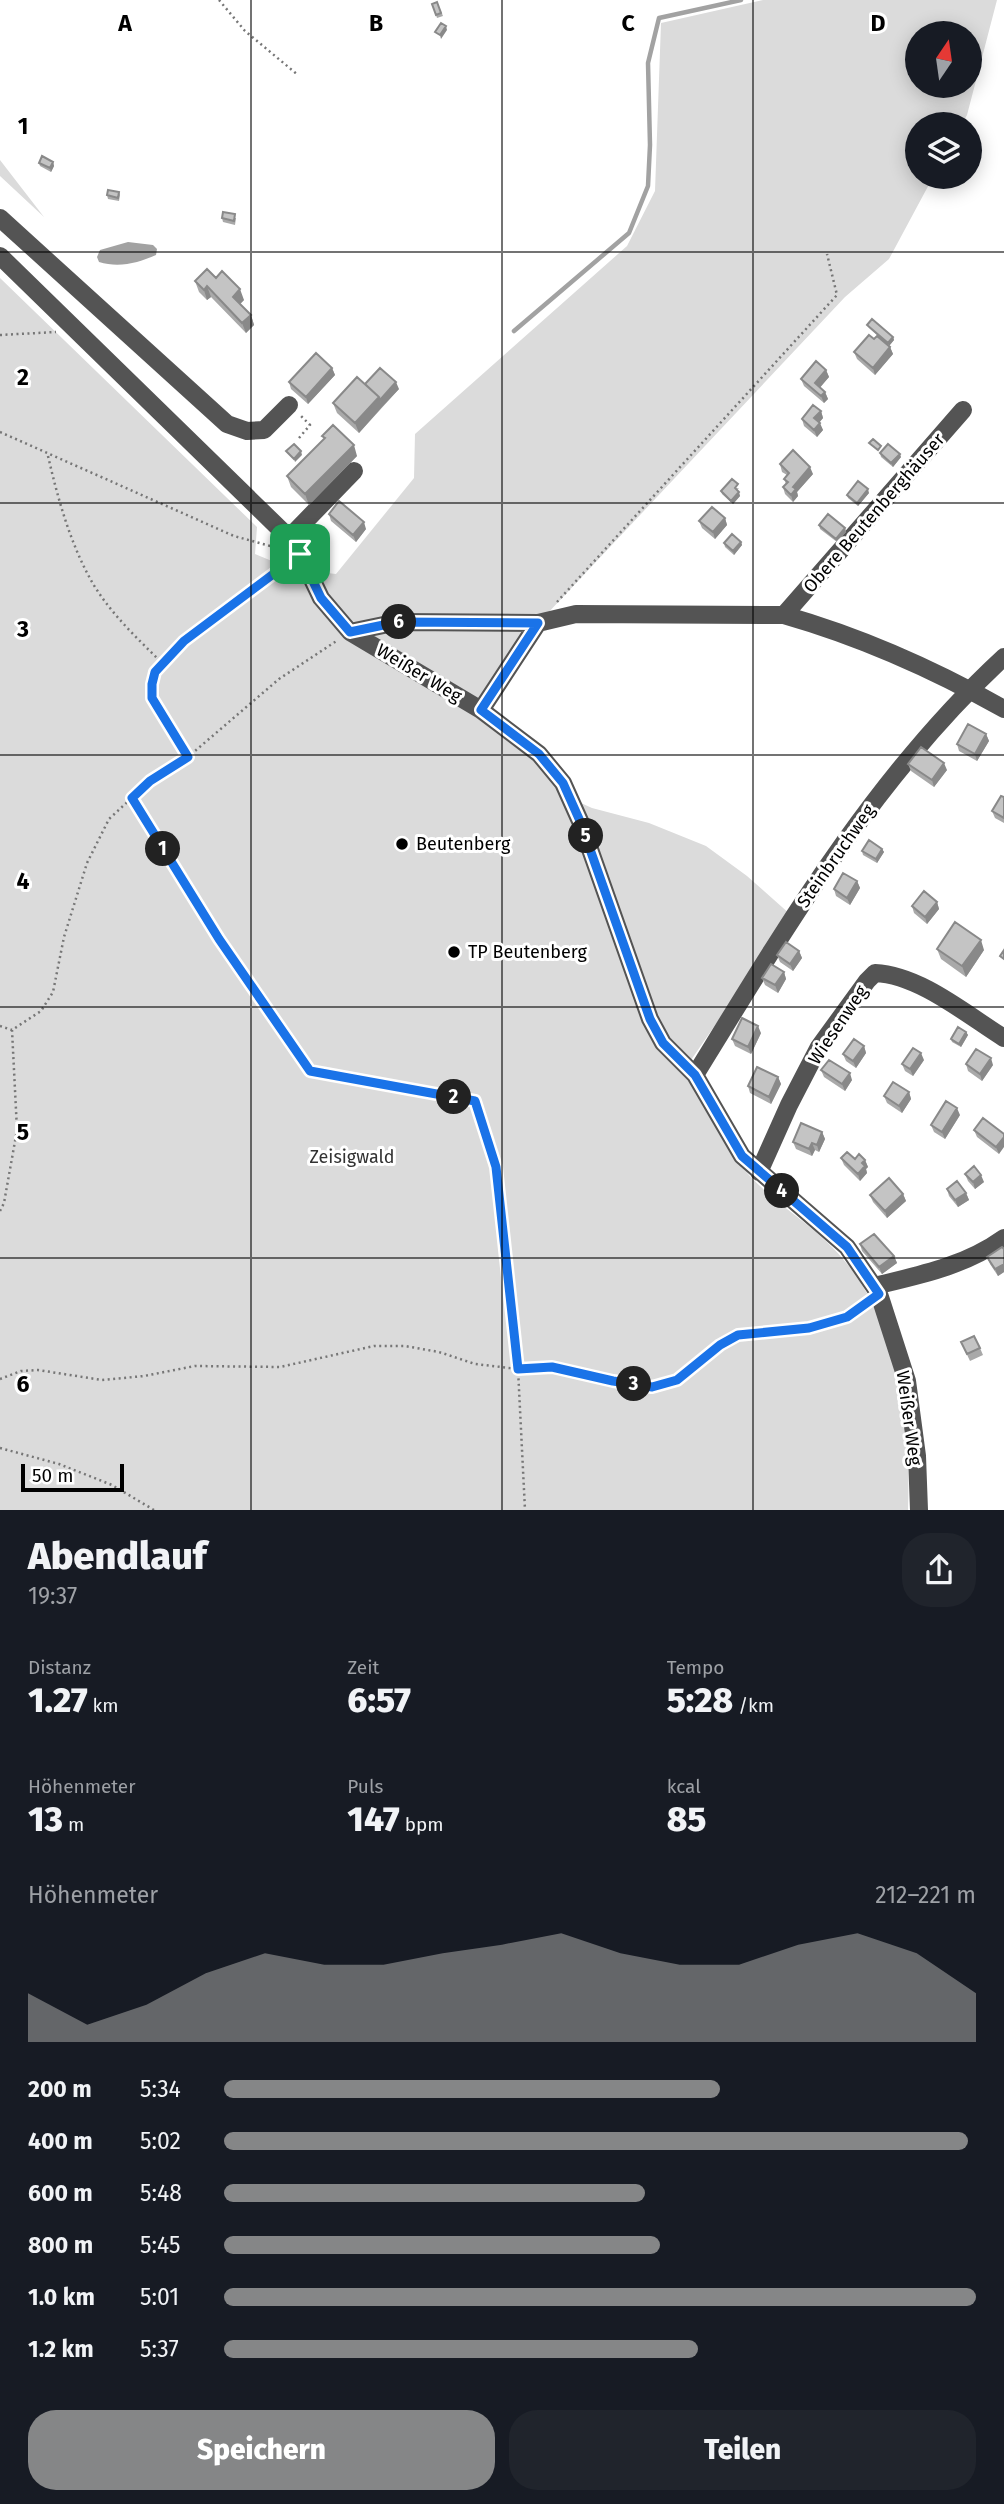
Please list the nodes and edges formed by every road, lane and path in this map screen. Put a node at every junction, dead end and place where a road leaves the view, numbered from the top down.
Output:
1 (219, 0) edge
2 (298, 75) dead end
3 (0, 218) edge
4 (827, 254) dead end
5 (0, 256) edge
6 (77, 330) junction
7 (0, 335) edge
8 (963, 410) dead end
9 (295, 411) joint
10 (0, 432) edge
11 (299, 438) dead end
12 (48, 455) junction
13 (354, 471) dead end
14 (281, 543) junction
15 (300, 554) junction
16 (557, 603) dead end
17 (785, 615) junction
18 (538, 623) junction
19 (350, 632) junction
20 (1004, 657) edge
21 (162, 663) junction
22 (969, 689) junction
23 (1004, 709) edge
24 (481, 710) junction
25 (188, 757) junction
26 (132, 798) junction
27 (0, 1026) edge
28 (12, 1030) junction
29 (1004, 1038) edge
30 (695, 1075) junction
31 (759, 1172) junction
32 (0, 1211) edge
33 (1004, 1238) edge
34 (876, 1290) junction
35 (518, 1369) junction
36 (0, 1379) edge
37 (0, 1448) edge
38 (154, 1510) edge
39 (525, 1510) edge
40 (919, 1510) edge

1 - 2 path
3 - 9 street
4 - 16 path
5 - 6 street, Weißer Weg
6 - 7 path
6 - 14 street, Weißer Weg
8 - 17 street, Obere Beutenberghäuser
9 - 11 path
10 - 12 path
12 - 14 path
12 - 21 path
13 - 14 street
14 - 15 street, Weißer Weg
15 - 19 street, Weißer Weg
15 - 21 path
17 - 18 street, Obere Beutenberghäuser
17 - 22 street, Obere Beutenberghäuser
18 - 19 street, Obere Beutenberghäuser
18 - 24 street
19 - 24 street, Weißer Weg
19 - 25 path
20 - 22 street, Steinbruchweg
21 - 25 path
22 - 23 street, Obere Beutenberghäuser
22 - 30 street, Steinbruchweg
24 - 30 street, Weißer Weg
25 - 26 path
26 - 28 path
26 - 35 path
27 - 28 path
28 - 32 path
29 - 31 street, Wiesenweg
30 - 31 street, Weißer Weg
31 - 34 street, Weißer Weg
33 - 34 street
34 - 35 path
34 - 40 street, Weißer Weg
35 - 36 path
35 - 39 path
37 - 38 path

